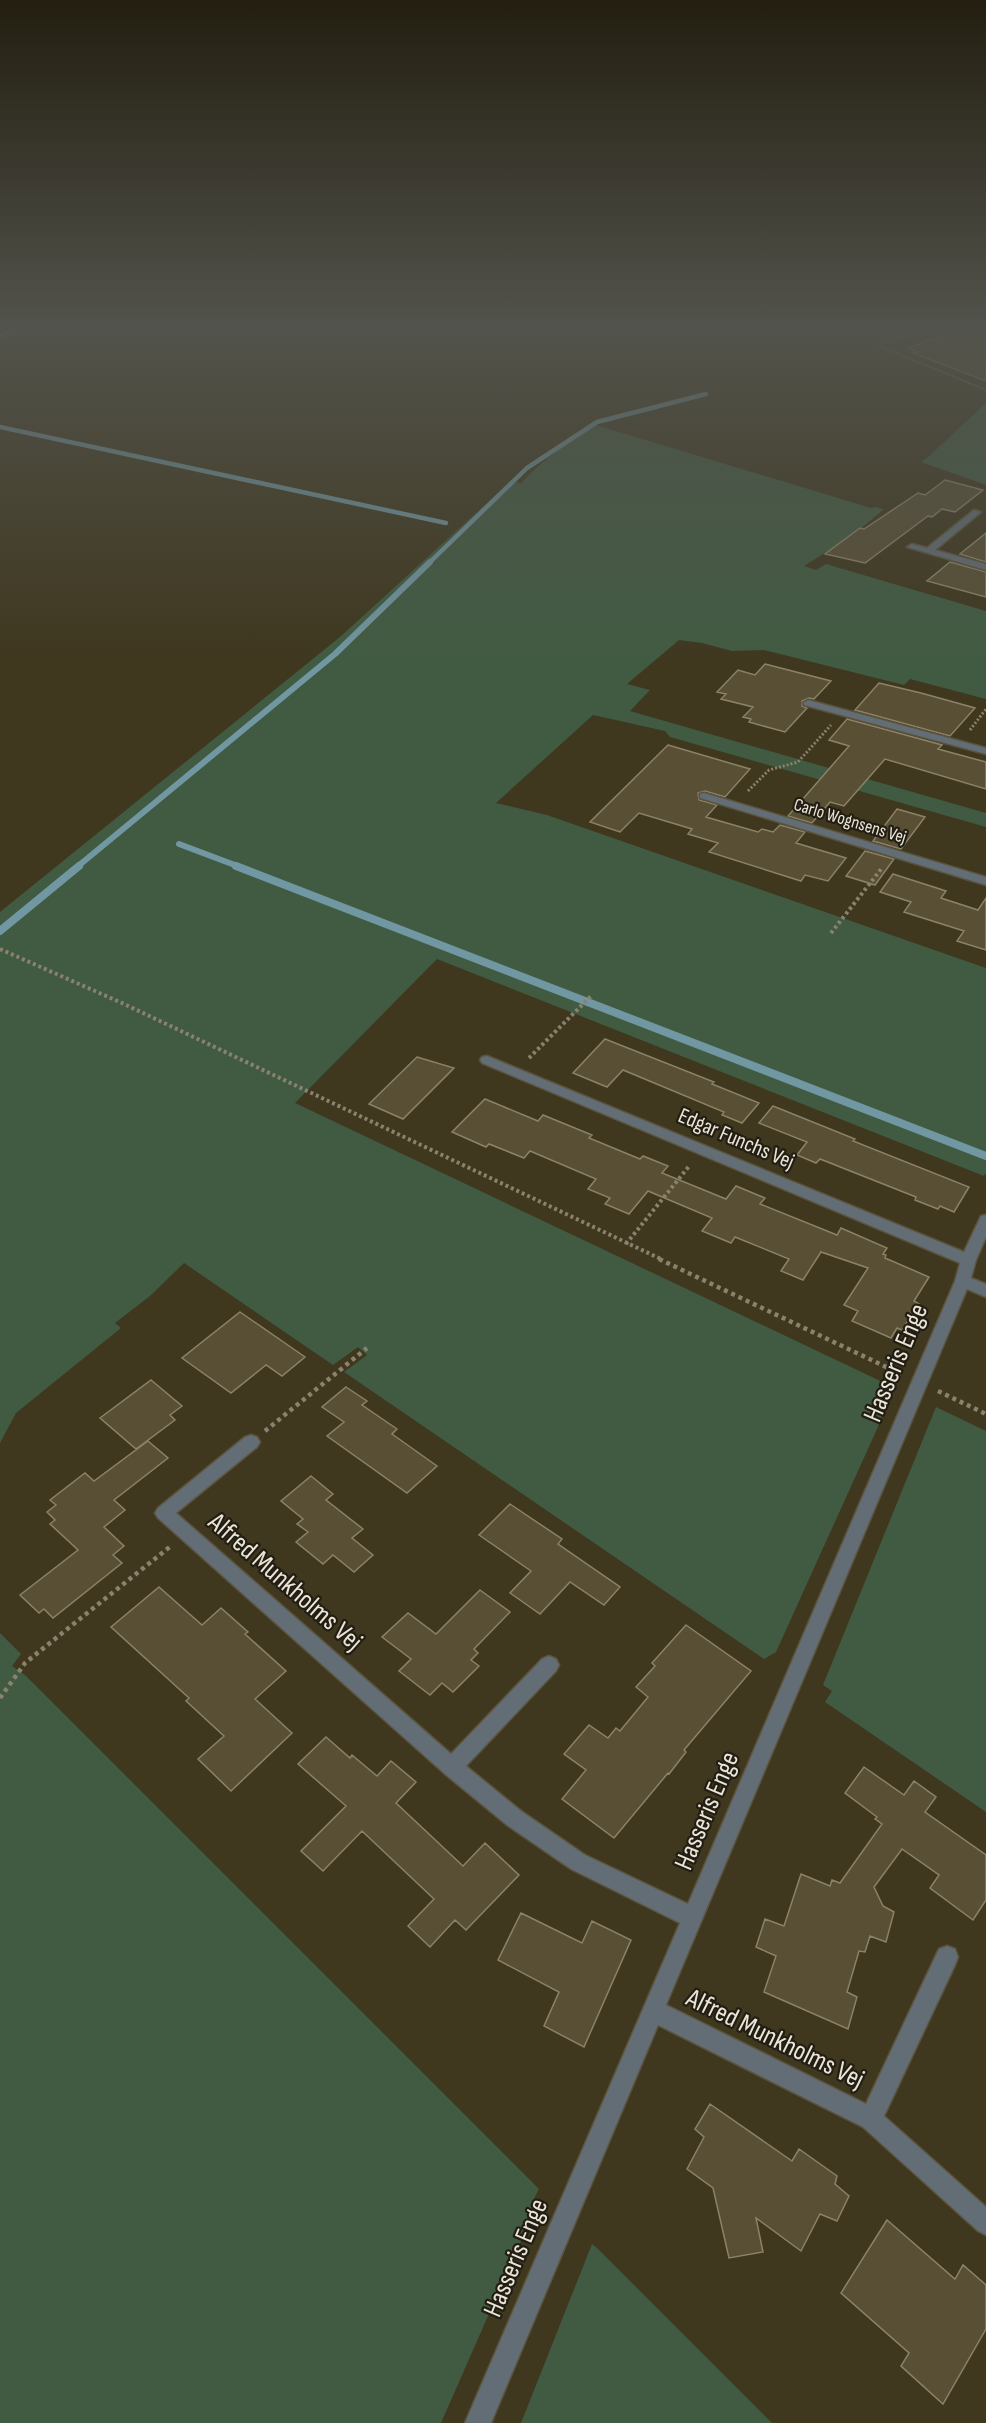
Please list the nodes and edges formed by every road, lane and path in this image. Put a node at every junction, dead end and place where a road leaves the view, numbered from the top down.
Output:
1 (977, 512) dead end
2 (912, 547) dead end
3 (929, 552) junction
4 (986, 567) edge
5 (807, 703) dead end
6 (986, 710) edge
7 (842, 712) junction
8 (960, 744) junction
9 (986, 751) edge
10 (704, 796) dead end
11 (735, 805) junction
12 (894, 853) junction
13 (986, 881) edge
14 (831, 933) dead end
15 (0, 949) edge
16 (592, 995) dead end
17 (487, 1060) dead end
18 (515, 1072) junction
19 (703, 1150) junction
20 (986, 1220) edge
21 (626, 1244) junction
22 (968, 1260) junction
23 (963, 1281) junction
24 (986, 1291) edge
25 (367, 1348) dead end
26 (918, 1382) junction
27 (986, 1414) edge
28 (251, 1442) joint
29 (187, 1533) junction
30 (549, 1665) dead end
31 (0, 1698) edge
32 (452, 1767) junction
33 (693, 1917) junction
34 (947, 1957) dead end
35 (654, 2011) junction
36 (871, 2119) junction
37 (986, 2223) edge
38 (478, 2423) edge

1 - 3 street
2 - 3 street
3 - 4 street
5 - 7 street
6 - 8 path
7 - 8 street
7 - 11 path
8 - 9 street
10 - 11 street, Carlo Wognsens Vej
11 - 12 street, Carlo Wognsens Vej
12 - 13 street, Carlo Wognsens Vej
12 - 14 path
15 - 21 path
16 - 18 path
17 - 18 street, Edgar Funchs Vej
18 - 19 street, Edgar Funchs Vej
19 - 21 path
19 - 22 street, Edgar Funchs Vej
20 - 22 street, Hasseris Enge
21 - 26 path
22 - 23 street, Hasseris Enge
23 - 24 street
23 - 26 street, Hasseris Enge
25 - 28 path
26 - 27 path
26 - 33 street, Hasseris Enge
28 - 29 street, Alfred Munkholms Vej
29 - 31 path
29 - 32 street, Alfred Munkholms Vej
30 - 32 street
32 - 33 street, Alfred Munkholms Vej
33 - 35 street, Hasseris Enge
34 - 36 street, Alfred Munkholms Vej
35 - 36 street, Alfred Munkholms Vej
35 - 38 street, Hasseris Enge
36 - 37 street, Alfred Munkholms Vej

